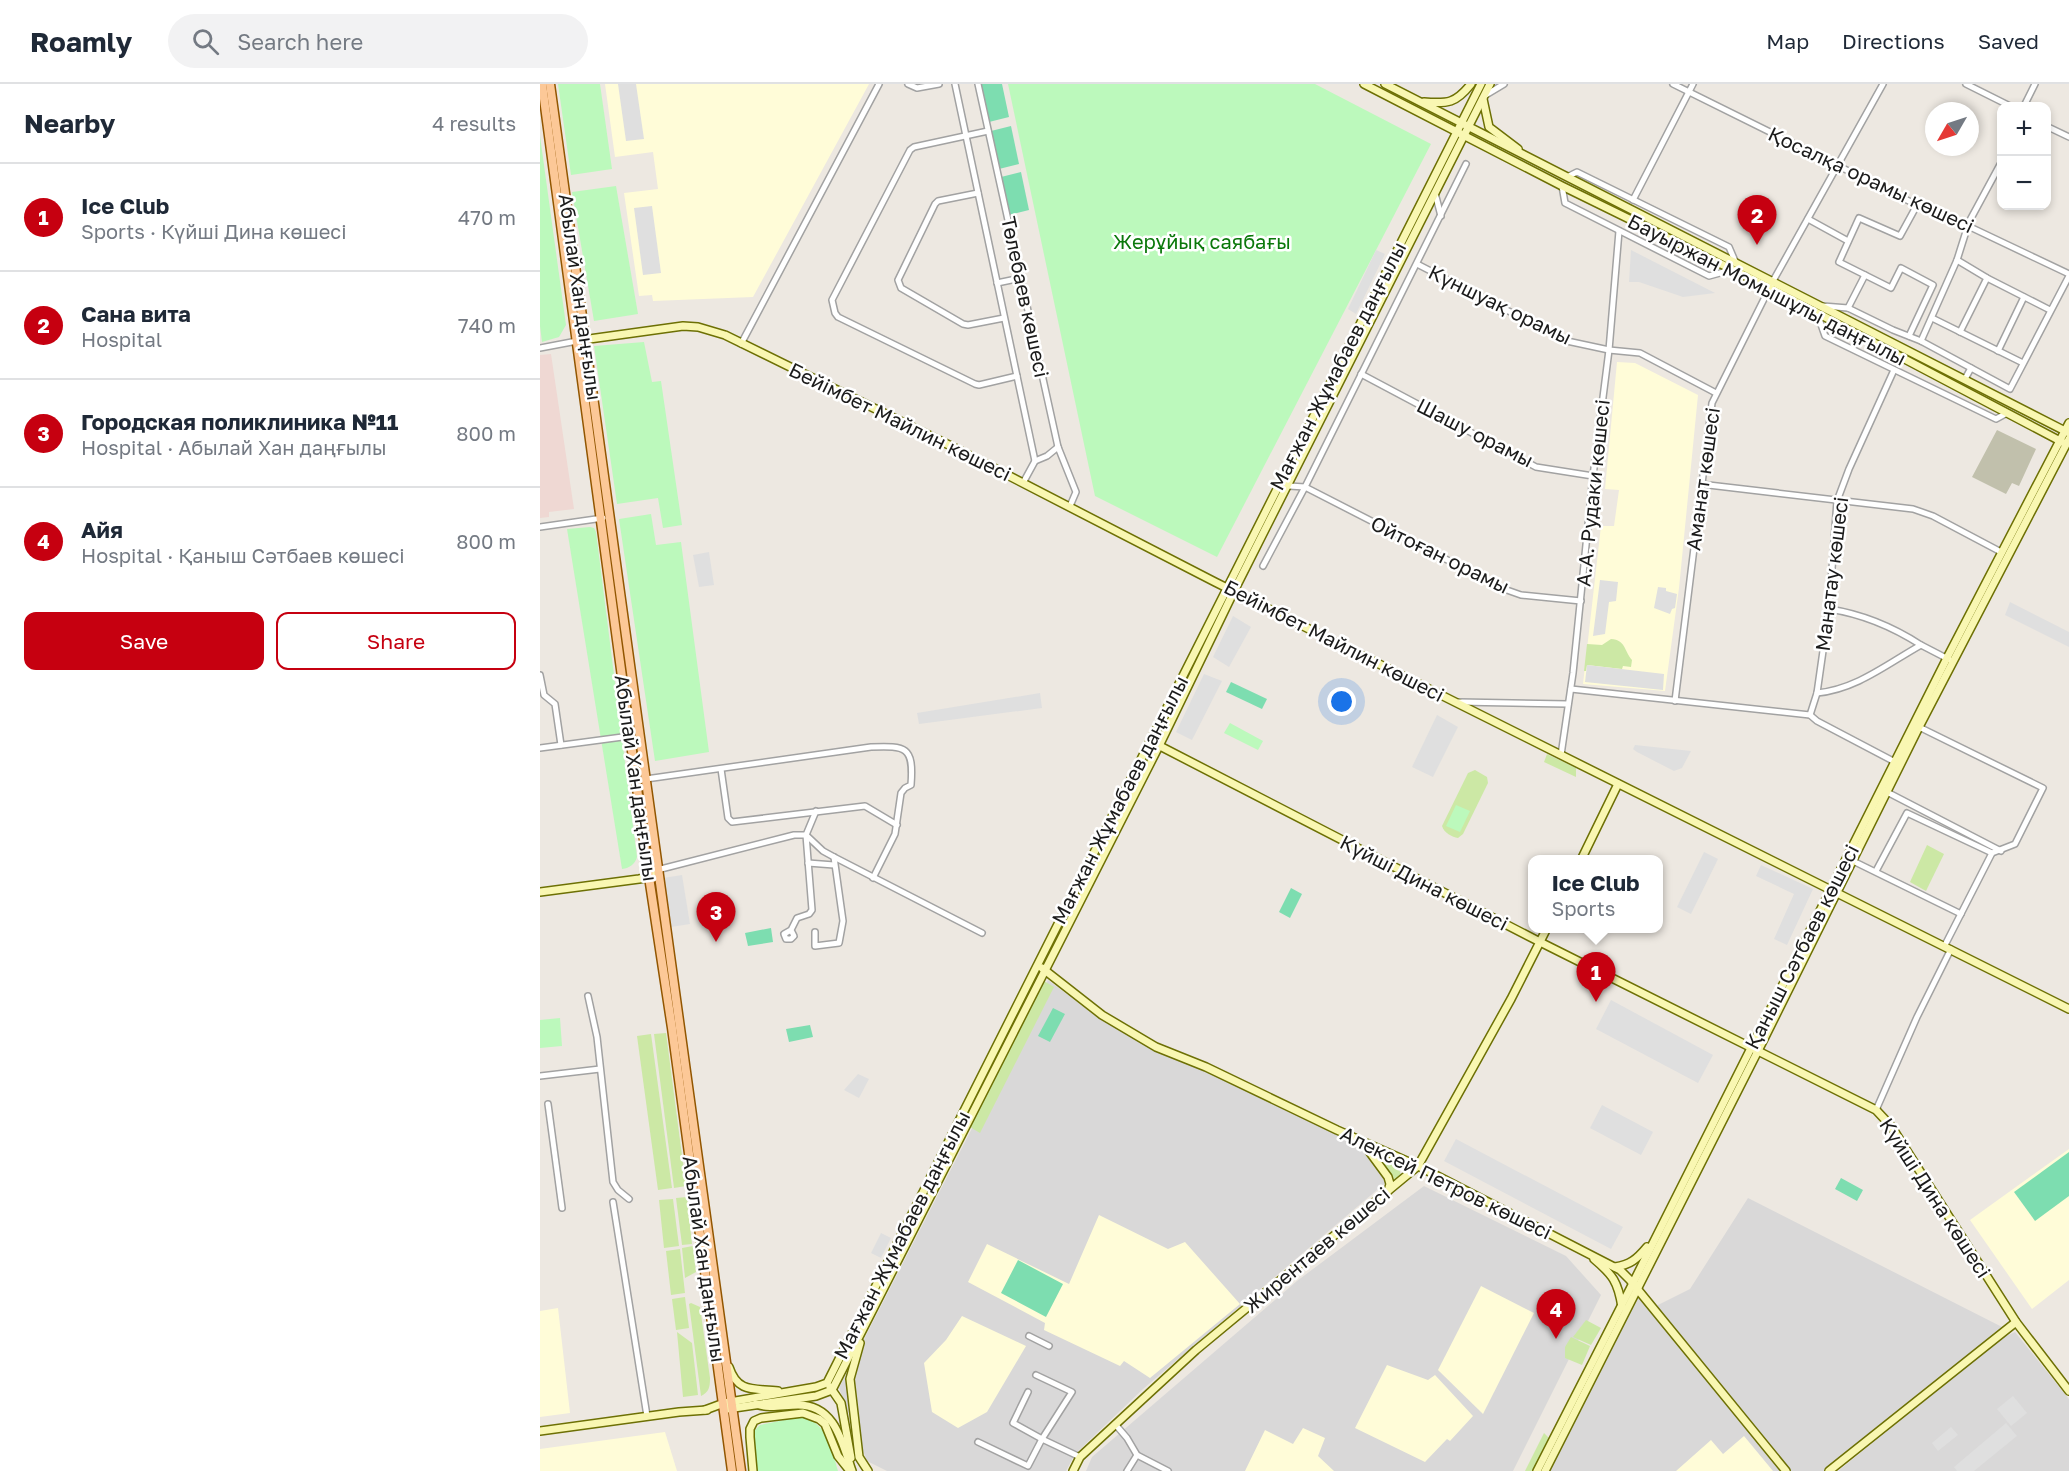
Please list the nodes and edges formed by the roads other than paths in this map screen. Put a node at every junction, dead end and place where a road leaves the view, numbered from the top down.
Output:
1 (542, 84) edge
2 (550, 84) edge
3 (879, 84) edge
4 (908, 84) edge
5 (939, 84) edge
6 (955, 84) edge
7 (978, 84) edge
8 (1364, 84) edge
9 (1385, 84) edge
10 (1471, 84) edge
11 (1481, 84) edge
12 (1490, 84) edge
13 (1504, 84) edge
14 (1673, 84) edge
15 (1694, 84) edge
16 (1883, 84) edge
17 (1966, 84) edge
18 (2036, 84) edge
19 (1689, 92) junction
20 (1484, 97) junction
21 (1419, 101) junction
22 (2002, 102) edge
23 (2026, 102) edge
24 (1461, 123) junction
25 (1469, 126) junction
26 (2051, 128) edge
27 (988, 131) junction
28 (1457, 131) junction
29 (1465, 135) junction
30 (966, 136) junction
31 (2069, 137) edge
32 (1524, 155) junction
33 (1466, 164) dead end
34 (1838, 166) junction
35 (1997, 169) edge
36 (1568, 177) junction
37 (1562, 186) junction
38 (978, 193) junction
39 (1435, 193) junction
40 (1633, 200) junction
41 (1917, 204) junction
42 (1441, 216) junction
43 (1808, 219) junction
44 (1968, 226) junction
45 (1619, 231) junction
46 (1848, 241) junction
47 (1957, 260) junction
48 (1735, 261) junction
49 (1417, 264) junction
50 (1731, 270) junction
51 (1865, 275) junction
52 (2069, 275) edge
53 (1021, 278) junction
54 (1987, 278) junction
55 (997, 283) junction
56 (1772, 284) junction
57 (2024, 297) junction
58 (1823, 306) junction
59 (1848, 308) junction
60 (2050, 310) junction
61 (1817, 313) junction
62 (1004, 318) junction
63 (1932, 318) junction
64 (1960, 332) junction
65 (1909, 336) junction
66 (586, 339) junction
67 (577, 341) junction
68 (1921, 341) junction
69 (741, 344) junction
70 (540, 348) edge
71 (1609, 350) junction
72 (1998, 351) junction
73 (2023, 363) junction
74 (1971, 368) junction
75 (1894, 370) junction
76 (1361, 374) junction
77 (1017, 376) junction
78 (1965, 379) junction
79 (1716, 393) junction
80 (2007, 413) junction
81 (2068, 429) edge
82 (2066, 442) edge
83 (1058, 447) junction
84 (1035, 461) junction
85 (1593, 476) junction
86 (1023, 483) junction
87 (1700, 484) junction
88 (1289, 486) junction
89 (1305, 487) junction
90 (1837, 501) junction
91 (1070, 506) junction
92 (605, 519) junction
93 (540, 527) edge
94 (2001, 552) junction
95 (1263, 566) dead end
96 (1227, 588) junction
97 (1234, 591) junction
98 (1581, 601) junction
99 (1829, 609) junction
100 (1921, 645) junction
101 (1951, 660) junction
102 (540, 675) edge
103 (1571, 689) junction
104 (1817, 693) junction
105 (1675, 700) junction
106 (1455, 702) junction
107 (1568, 704) junction
108 (1810, 715) junction
109 (1919, 727) junction
110 (630, 736) junction
111 (1151, 742) junction
112 (561, 746) junction
113 (1159, 746) junction
114 (540, 748) edge
115 (1561, 755) junction
116 (1895, 762) junction
117 (721, 769) junction
118 (646, 779) junction
119 (1618, 784) junction
120 (1884, 791) junction
121 (816, 811) junction
122 (897, 825) junction
123 (806, 834) junction
124 (2001, 851) junction
125 (1992, 853) junction
126 (1583, 855) edge
127 (834, 857) junction
128 (1853, 861) junction
129 (808, 863) junction
130 (834, 866) junction
131 (657, 870) junction
132 (1876, 871) junction
133 (649, 877) junction
134 (873, 878) junction
135 (540, 892) edge
136 (1833, 892) junction
137 (1961, 914) junction
138 (791, 930) dead end
139 (815, 932) dead end
140 (982, 933) dead end
141 (1544, 933) edge
142 (1540, 942) junction
143 (1947, 948) junction
144 (1037, 966) junction
145 (1045, 970) junction
146 (588, 996) dead end
147 (2069, 1009) edge
148 (1755, 1049) junction
149 (600, 1069) junction
150 (540, 1076) edge
151 (548, 1104) dead end
152 (1876, 1110) junction
153 (1362, 1141) junction
154 (1418, 1166) junction
155 (1388, 1191) junction
156 (629, 1199) dead end
157 (613, 1202) dead end
158 (562, 1208) dead end
159 (1654, 1239) junction
160 (1586, 1251) junction
161 (1615, 1267) junction
162 (1636, 1286) junction
163 (1622, 1306) junction
164 (2016, 1322) junction
165 (1029, 1336) dead end
166 (860, 1337) junction
167 (722, 1340) junction
168 (1049, 1346) dead end
169 (1036, 1375) dead end
170 (827, 1383) junction
171 (832, 1390) junction
172 (2069, 1391) edge
173 (790, 1392) junction
174 (1028, 1392) dead end
175 (756, 1404) junction
176 (728, 1406) junction
177 (647, 1416) junction
178 (1114, 1424) junction
179 (540, 1431) edge
180 (1042, 1439) junction
181 (978, 1442) dead end
182 (849, 1448) junction
183 (1137, 1455) junction
184 (1080, 1457) junction
185 (732, 1471) edge
186 (741, 1471) edge
187 (753, 1471) edge
188 (852, 1471) edge
189 (867, 1471) edge
190 (1073, 1471) edge
191 (1127, 1471) edge
192 (1168, 1471) edge
193 (1537, 1471) edge
194 (1545, 1471) edge
195 (1786, 1471) edge
196 (1829, 1471) edge

1 - 67 main road, Абылай Хан даңғылы
2 - 66 main road, Абылай Хан даңғылы
3 - 69 street
4 - 5 street
6 - 30 street
7 - 27 street, Төлебаев көшесі
8 - 28 main road
9 - 21 main road
10 - 21 main road
11 - 24 main road
12 - 20 main road
13 - 20 street
14 - 19 street, Қосалқа орамы көшесі
15 - 19 street
16 - 34 street, Аманат көшесі
17 - 22 street
18 - 23 street
19 - 34 street, Қосалқа орамы көшесі
19 - 40 street
20 - 25 main road
20 - 32 main road
21 - 24 main road
24 - 25 main road, Бауыржан Момышұлы даңғылы
24 - 28 main road, Мағжан Жұмабаев даңғылы
25 - 29 main road, Мағжан Жұмабаев даңғылы
25 - 32 main road, Бауыржан Момышұлы даңғылы
26 - 31 street
27 - 30 street
27 - 53 street, Төлебаев көшесі
28 - 29 main road, Бауыржан Момышұлы даңғылы
28 - 96 main road, Мағжан Жұмабаев даңғылы
29 - 37 main road, Бауыржан Момышұлы даңғылы
29 - 39 main road, Мағжан Жұмабаев даңғылы
30 - 38 street
30 - 77 street
32 - 36 main road, Бауыржан Момышұлы даңғылы
33 - 42 street
34 - 41 street, Қосалқа орамы көшесі
34 - 43 street, Аманат көшесі
35 - 44 street
36 - 40 street
36 - 48 main road, Бауыржан Момышұлы даңғылы
37 - 45 street
37 - 50 main road, Бауыржан Момышұлы даңғылы
38 - 55 street
38 - 62 street
39 - 42 street
39 - 88 main road, Мағжан Жұмабаев даңғылы
40 - 48 street
41 - 44 street, Қосалқа орамы көшесі
41 - 46 street
42 - 49 street
43 - 46 street
43 - 56 street, Аманат көшесі
44 - 47 street
44 - 52 street, Қосалқа орамы көшесі
45 - 50 street
45 - 71 street, А.А. Рудаки көшесі
46 - 51 street
47 - 54 street
47 - 63 street
48 - 56 main road, Бауыржан Момышұлы даңғылы
49 - 71 street, Күншуақ орамы
49 - 76 street
50 - 56 main road, Бауыржан Момышұлы даңғылы
51 - 59 street
51 - 65 street
52 - 60 street
53 - 55 street
53 - 83 street, Төлебаев көшесі
54 - 57 street
54 - 64 street
55 - 62 street
56 - 58 main road, Бауыржан Момышұлы даңғылы
56 - 61 main road, Бауыржан Момышұлы даңғылы
56 - 79 street, Аманат көшесі
57 - 60 street
57 - 72 street
58 - 59 street
58 - 78 main road, Бауыржан Момышұлы даңғылы
59 - 65 street
60 - 73 street
61 - 75 street
61 - 80 main road, Бауыржан Момышұлы даңғылы
62 - 77 street
63 - 64 street
63 - 68 street
64 - 72 street
65 - 68 street
66 - 67 main road, Бейімбет Майлин көшесі
66 - 69 main road, Бейімбет Майлин көшесі
66 - 92 main road, Абылай Хан даңғылы
67 - 70 street
67 - 92 main road, Абылай Хан даңғылы
68 - 74 street
69 - 86 main road, Бейімбет Майлин көшесі
71 - 79 street, Күншуақ орамы
71 - 85 street, А.А. Рудаки көшесі
72 - 73 street
73 - 74 street
74 - 78 street
75 - 80 street
75 - 90 street, Манатау көшесі
76 - 85 street, Шашу орамы
76 - 89 street
77 - 84 street
78 - 81 main road, Бауыржан Момышұлы даңғылы
79 - 87 street, Аманат көшесі
80 - 82 main road, Бауыржан Момышұлы даңғылы
81 - 82 main road, Қаныш Сәтбаев көшесі
82 - 94 main road, Қаныш Сәтбаев көшесі
82 - 101 main road, Қаныш Сәтбаев көшесі
83 - 84 street
83 - 91 street, Төлебаев көшесі
84 - 86 street
85 - 98 street, А.А. Рудаки көшесі
86 - 91 main road, Бейімбет Майлин көшесі
87 - 90 street
87 - 105 street, Аманат көшесі
88 - 89 street
88 - 97 main road, Мағжан Жұмабаев даңғылы
89 - 95 street
89 - 98 street, Ойтоған орамы
90 - 94 street
90 - 99 street, Манатау көшесі
91 - 96 main road, Бейімбет Майлин көшесі
92 - 93 street
92 - 110 main road, Абылай Хан даңғылы
92 - 118 main road, Абылай Хан даңғылы
94 - 101 main road, Қаныш Сәтбаев көшесі
96 - 97 main road, Бейімбет Майлин көшесі
96 - 111 main road, Мағжан Жұмабаев даңғылы
97 - 106 main road, Бейімбет Майлин көшесі
97 - 113 main road, Мағжан Жұмабаев даңғылы
98 - 103 street, А.А. Рудаки көшесі
99 - 100 street
99 - 104 street, Манатау көшесі
100 - 101 street
100 - 104 street
101 - 109 main road, Қаныш Сәтбаев көшесі
101 - 116 main road, Қаныш Сәтбаев көшесі
102 - 112 street
103 - 105 street
103 - 107 street, А.А. Рудаки көшесі
104 - 108 street, Манатау көшесі
105 - 108 street
106 - 107 street
106 - 115 main road, Бейімбет Майлин көшесі
107 - 115 street, А.А. Рудаки көшесі
108 - 116 street
109 - 120 main road, Қаныш Сәтбаев көшесі
109 - 124 street
110 - 112 street
110 - 133 main road, Абылай Хан даңғылы
111 - 113 main road, Күйші Дина көшесі
111 - 144 main road, Мағжан Жұмабаев даңғылы
112 - 114 street
113 - 142 main road, Күйші Дина көшесі
113 - 145 main road, Мағжан Жұмабаев даңғылы
115 - 119 main road, Бейімбет Майлин көшесі
116 - 120 main road, Қаныш Сәтбаев көшесі
117 - 118 street
117 - 121 street
117 - 122 street
118 - 131 main road, Абылай Хан даңғылы
119 - 126 main road
119 - 136 main road, Бейімбет Майлин көшесі
120 - 124 street
120 - 128 main road, Қаныш Сәтбаев көшесі
120 - 136 main road, Қаныш Сәтбаев көшесі
121 - 122 street
121 - 123 street
122 - 134 street
123 - 127 street
123 - 129 street
123 - 131 street
124 - 125 street
125 - 132 street
125 - 137 street
127 - 130 street
127 - 134 street
128 - 132 street
128 - 136 main road, Қаныш Сәтбаев көшесі
129 - 130 street
129 - 138 street
130 - 139 street
131 - 133 main road
131 - 167 main road, Абылай Хан даңғылы
132 - 137 street
133 - 135 main road
133 - 176 main road, Абылай Хан даңғылы
134 - 140 street
136 - 143 main road, Бейімбет Майлин көшесі
136 - 148 main road, Қаныш Сәтбаев көшесі
137 - 143 street
141 - 142 main road, Жирентаев көшесі
142 - 148 main road, Күйші Дина көшесі
142 - 154 main road, Жирентаев көшесі
143 - 147 main road, Бейімбет Майлин көшесі
143 - 152 street
144 - 145 main road, Алексей Петров көшесі
144 - 170 main road, Мағжан Жұмабаев даңғылы
145 - 153 main road, Алексей Петров көшесі
145 - 166 main road, Мағжан Жұмабаев даңғылы
146 - 149 street
148 - 152 main road, Күйші Дина көшесі
148 - 159 main road, Қаныш Сәтбаев көшесі
148 - 162 main road, Қаныш Сәтбаев көшесі
149 - 150 street
149 - 156 street
151 - 158 street
152 - 164 main road, Күйші Дина көшесі
153 - 154 main road, Алексей Петров көшесі
153 - 155 main road
154 - 155 main road, Жирентаев көшесі
154 - 160 main road, Алексей Петров көшесі
155 - 178 main road, Жирентаев көшесі
157 - 177 street
159 - 161 main road
159 - 162 main road, Қаныш Сәтбаев көшесі
160 - 161 main road, Алексей Петров көшесі
160 - 163 main road
161 - 162 main road, Алексей Петров көшесі
162 - 163 main road, Қаныш Сәтбаев көшесі
162 - 194 main road, Қаныш Сәтбаев көшесі
162 - 195 main road, Алексей Петров көшесі
163 - 193 main road, Қаныш Сәтбаев көшесі
164 - 172 main road, Күйші Дина көшесі
164 - 196 main road
165 - 168 street
166 - 171 main road, Мағжан Жұмабаев даңғылы
166 - 189 main road
167 - 173 main road
167 - 176 main road, Абылай Хан даңғылы
169 - 180 street
170 - 171 main road
170 - 173 main road, Мағжан Жұмабаев даңғылы
171 - 175 main road
171 - 182 main road
173 - 176 main road, Мағжан Жұмабаев даңғылы
174 - 180 street
175 - 176 main road
175 - 188 main road
176 - 177 main road
176 - 185 main road, Абылай Хан даңғылы
176 - 186 main road, Абылай Хан даңғылы
177 - 179 main road
178 - 183 street
178 - 184 main road, Жирентаев көшесі
180 - 181 street
180 - 184 street
182 - 188 main road
182 - 189 main road
183 - 191 street
183 - 192 street
184 - 190 main road, Жирентаев көшесі
187 - 188 main road

